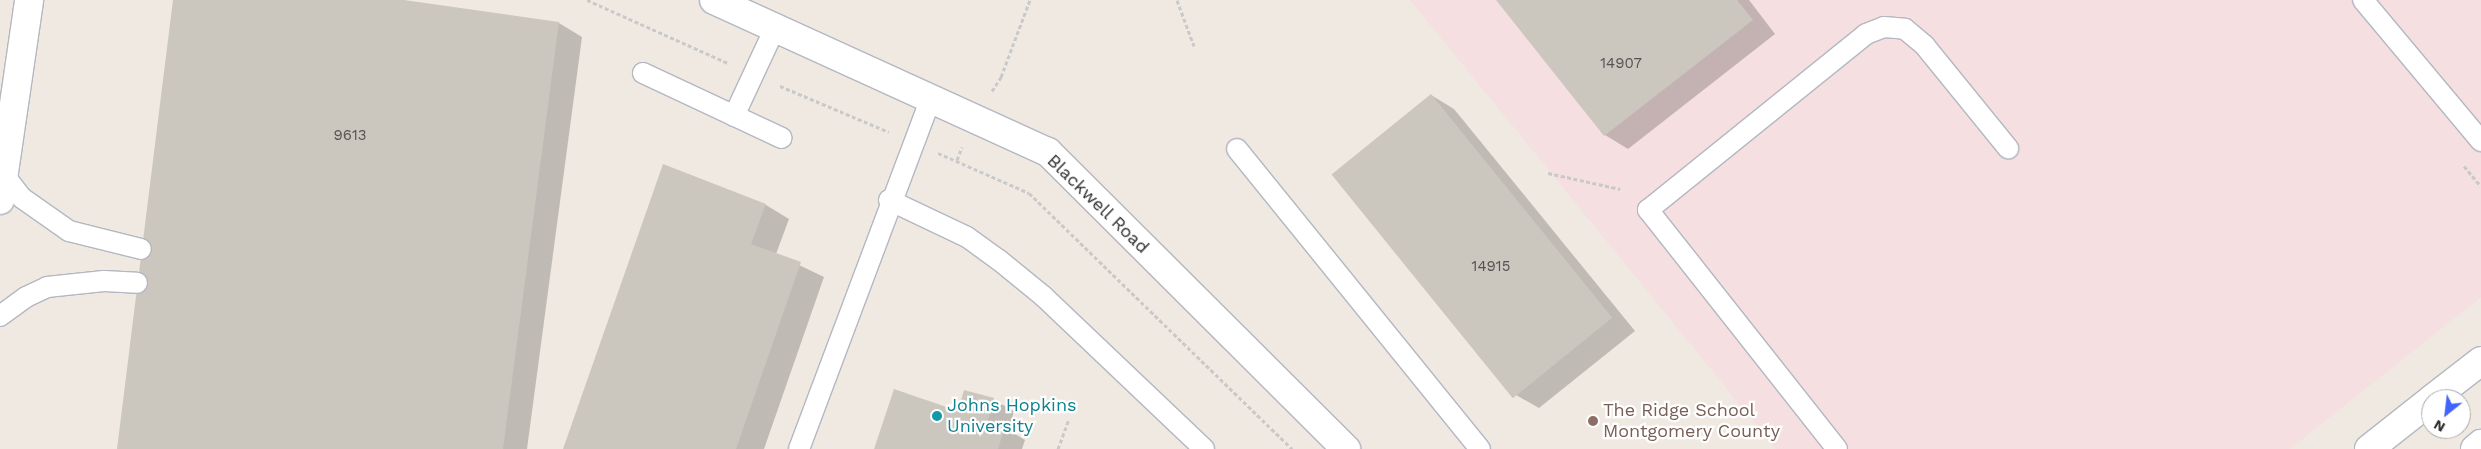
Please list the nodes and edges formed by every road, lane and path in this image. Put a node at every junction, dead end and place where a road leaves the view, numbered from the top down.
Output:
1 (29, 0) edge
2 (587, 0) edge
3 (714, 0) edge
4 (1030, 0) edge
5 (1177, 0) edge
6 (2364, 0) edge
7 (775, 28) junction
8 (1194, 46) dead end
9 (728, 63) dead end
10 (643, 73) dead end
11 (776, 84) dead end
12 (931, 97) junction
13 (734, 116) junction
14 (974, 116) junction
15 (888, 132) dead end
16 (782, 138) dead end
17 (2477, 139) edge
18 (2008, 148) dead end
19 (1237, 149) dead end
20 (931, 150) dead end
21 (957, 160) junction
22 (2473, 162) edge
23 (1548, 173) dead end
24 (2481, 186) edge
25 (2, 187) edge
26 (1620, 190) dead end
27 (889, 200) junction
28 (141, 249) dead end
29 (137, 283) dead end
30 (0, 316) edge
31 (2481, 361) edge
32 (2446, 389) edge
33 (2421, 409) edge
34 (1069, 419) dead end
35 (2481, 444) edge
36 (798, 449) edge
37 (1058, 449) edge
38 (1204, 449) edge
39 (1292, 449) edge
40 (1346, 449) edge
41 (1480, 449) edge
42 (1837, 449) edge
43 (2369, 449) edge
44 (2475, 449) edge

1 - 25 street
2 - 9 path
3 - 7 street, Blackwell Road
4 - 14 path
5 - 8 path
6 - 17 lane
7 - 12 street, Blackwell Road
7 - 13 lane
10 - 13 lane
11 - 15 path
12 - 14 street, Blackwell Road
12 - 27 lane
13 - 16 lane
14 - 21 path
14 - 40 street, Blackwell Road
17 - 22 lane
18 - 42 lane
19 - 41 lane
20 - 21 path
21 - 39 path
22 - 24 path
23 - 26 path
25 - 28 lane
27 - 36 lane
27 - 38 lane
29 - 30 lane
31 - 32 street
33 - 43 street
34 - 37 path
35 - 44 street

